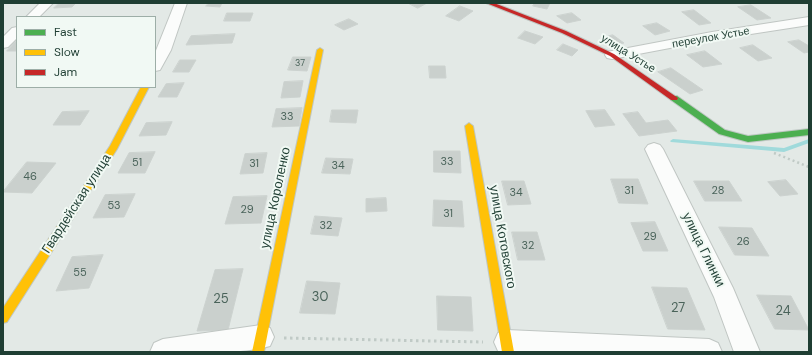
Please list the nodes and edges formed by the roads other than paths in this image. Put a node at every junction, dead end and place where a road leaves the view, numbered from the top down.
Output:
1 (48, 3) edge
2 (181, 3) edge
3 (489, 3) edge
4 (33, 16) edge
5 (809, 21) edge
6 (16, 32) edge
7 (3, 44) edge
8 (320, 50) dead end
9 (612, 56) junction
10 (156, 65) edge
11 (144, 88) edge
12 (469, 126) dead end
13 (809, 132) edge
14 (654, 150) dead end
15 (3, 318) edge
16 (260, 345) edge
17 (507, 347) edge
18 (163, 352) edge
19 (709, 352) edge
20 (747, 352) edge

1 - 4 street
2 - 10 street
3 - 9 street, улица Устье
5 - 9 street, переулок Устье
6 - 7 street
8 - 16 street, улица Короленко
9 - 13 street, улица Устье
11 - 15 street, Гвардейская улица
12 - 17 street, улица Котовского
14 - 20 street, улица Глинки
16 - 18 street
17 - 19 street

